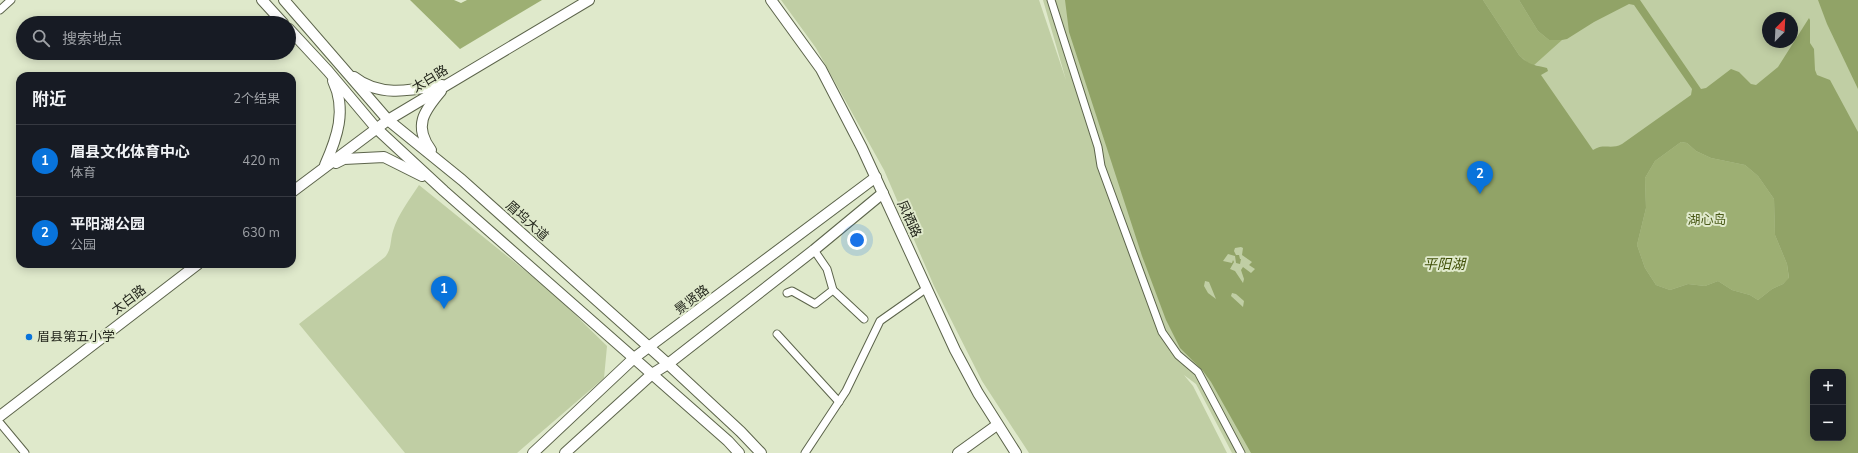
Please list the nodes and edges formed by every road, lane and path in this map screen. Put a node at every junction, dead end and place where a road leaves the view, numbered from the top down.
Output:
1 (11, 0) edge
2 (262, 0) edge
3 (284, 0) edge
4 (589, 0) edge
5 (771, 0) edge
6 (1051, 0) edge
7 (0, 10) edge
8 (277, 16) edge
9 (296, 37) edge
10 (340, 65) junction
11 (328, 71) junction
12 (448, 84) junction
13 (388, 120) junction
14 (376, 128) junction
15 (442, 164) junction
16 (324, 167) junction
17 (876, 177) junction
18 (437, 184) junction
19 (296, 189) edge
20 (883, 193) junction
21 (814, 250) junction
22 (193, 268) edge
23 (927, 288) junction
24 (834, 290) junction
25 (787, 293) dead end
26 (864, 319) dead end
27 (777, 334) dead end
28 (649, 348) junction
29 (634, 358) junction
30 (668, 364) junction
31 (652, 374) junction
32 (840, 402) junction
33 (0, 416) edge
34 (0, 423) edge
35 (997, 425) junction
36 (737, 452) edge
37 (24, 453) edge
38 (533, 453) edge
39 (565, 453) edge
40 (761, 453) edge
41 (805, 453) edge
42 (958, 453) edge
43 (1016, 453) edge
44 (1241, 453) edge

1 - 7 street
2 - 8 main road
3 - 10 main road, 眉坞大道
4 - 12 main road, 太白路
5 - 17 main road, 凤栖路
6 - 44 street
9 - 11 main road
10 - 12 main road
10 - 13 main road, 眉坞大道
11 - 14 main road
11 - 16 main road
12 - 13 main road, 太白路
12 - 15 main road
13 - 14 main road, 太白路
13 - 15 main road, 眉坞大道
14 - 16 main road, 太白路
14 - 18 main road
15 - 28 main road, 眉坞大道
16 - 18 main road
16 - 19 main road, 太白路
17 - 20 main road, 凤栖路
17 - 28 main road, 景贤路
18 - 29 main road
20 - 21 main road
20 - 23 main road, 凤栖路
21 - 24 street
21 - 30 main road
22 - 33 main road, 太白路
23 - 32 street
23 - 35 main road, 凤栖路
24 - 25 street
24 - 26 street
27 - 32 street
28 - 29 main road, 景贤路
28 - 30 main road, 眉坞大道
29 - 31 main road
29 - 38 main road, 景贤路
30 - 31 main road
30 - 40 main road, 眉坞大道
31 - 36 main road
31 - 39 main road
32 - 41 street
34 - 37 street
35 - 42 main road
35 - 43 main road, 凤栖路

